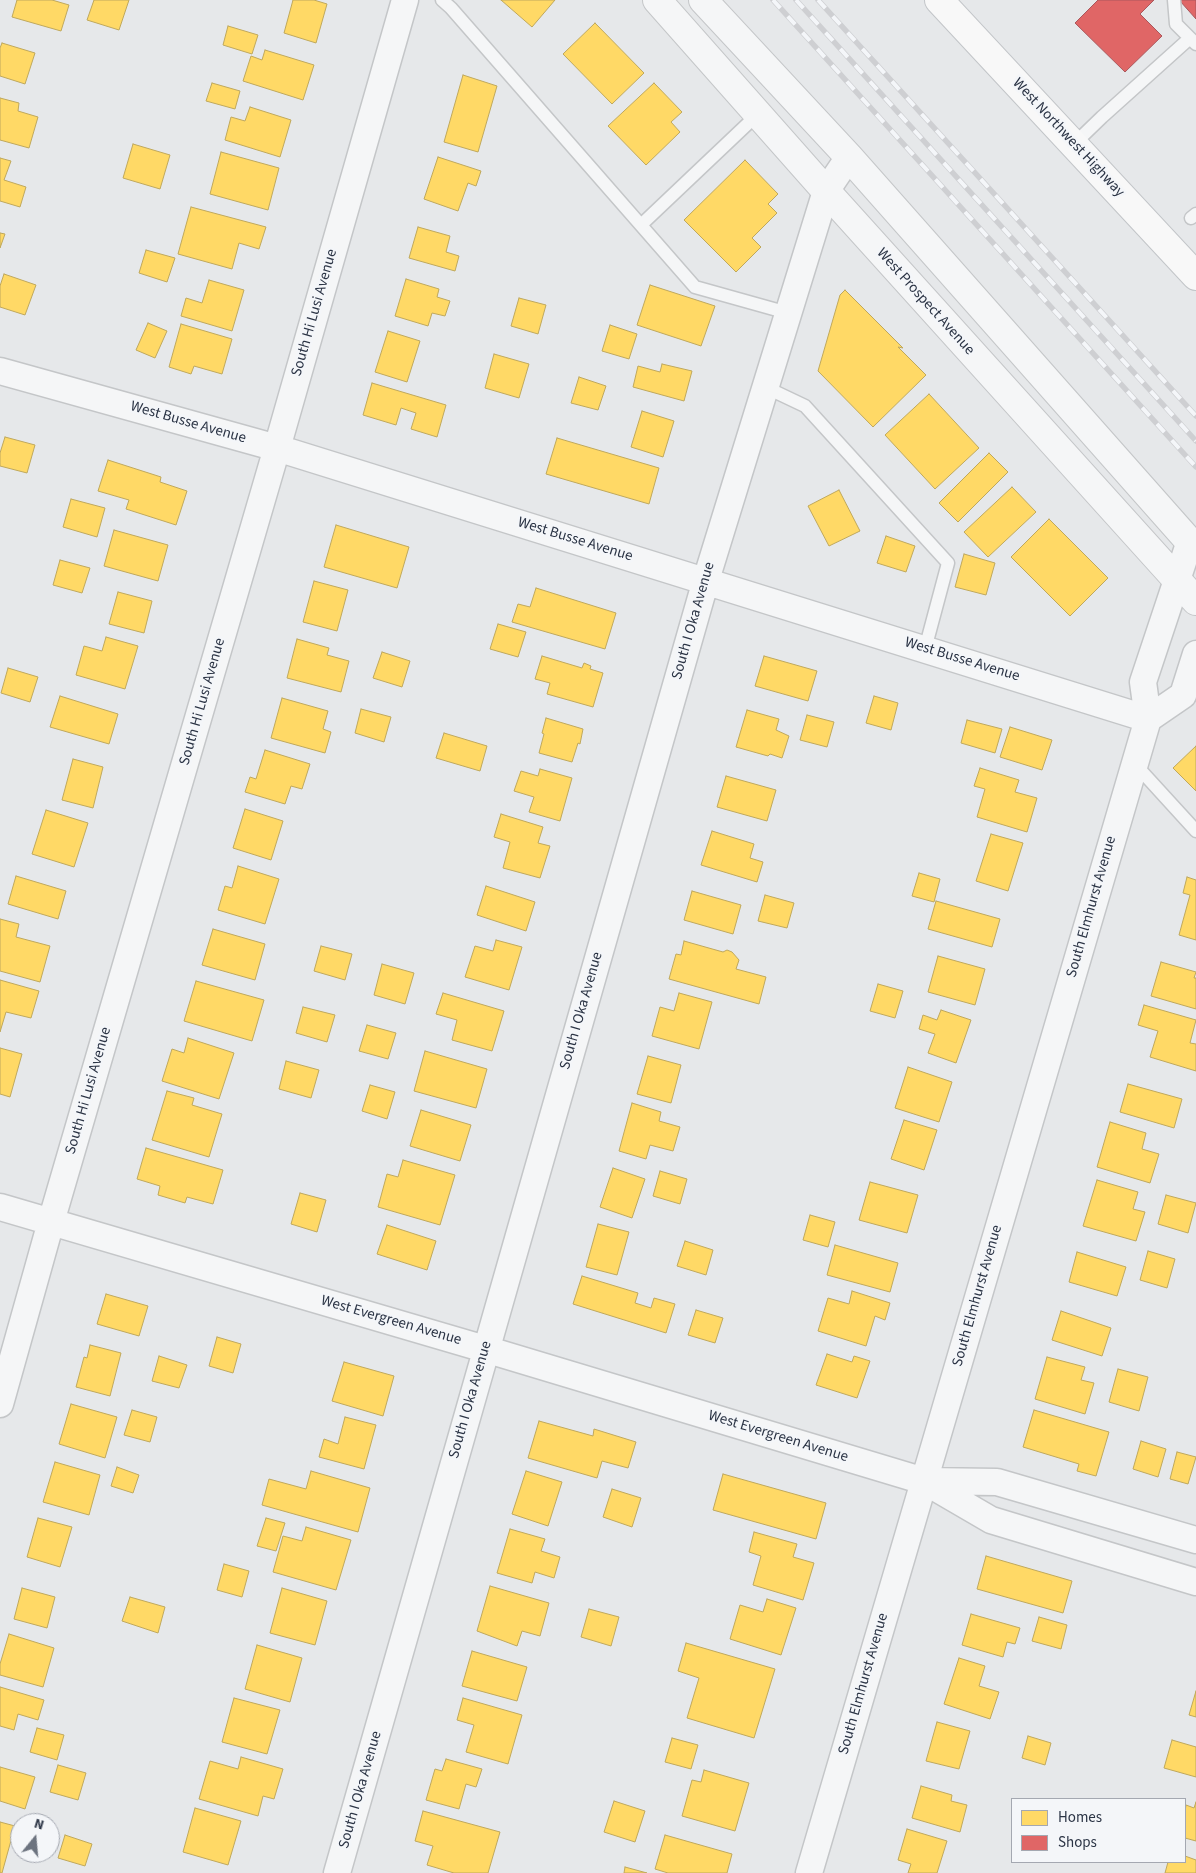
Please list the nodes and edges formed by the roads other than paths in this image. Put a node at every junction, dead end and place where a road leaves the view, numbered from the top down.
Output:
1 (405, 0) edge
2 (442, 0) edge
3 (657, 0) edge
4 (703, 0) edge
5 (939, 0) edge
6 (1174, 0) edge
7 (1193, 41) edge
8 (758, 114) junction
9 (1073, 145) junction
10 (849, 157) junction
11 (826, 191) junction
12 (642, 224) junction
13 (1196, 276) edge
14 (788, 313) junction
15 (0, 371) edge
16 (765, 387) junction
17 (277, 448) junction
18 (1193, 545) edge
19 (706, 580) junction
20 (1177, 580) junction
21 (1196, 601) edge
22 (925, 649) junction
23 (1196, 654) edge
24 (1148, 719) junction
25 (1134, 763) junction
26 (1196, 831) edge
27 (0, 1207) edge
28 (51, 1222) junction
29 (486, 1349) junction
30 (0, 1404) edge
31 (924, 1481) junction
32 (1196, 1540) edge
33 (1196, 1582) edge
34 (337, 1873) edge
35 (809, 1873) edge

1 - 17 street, South Hi Lusi Avenue
2 - 12 lane
3 - 8 street, West Prospect Avenue
4 - 10 street
5 - 9 main road, West Northwest Highway
6 - 7 lane
7 - 9 lane
8 - 11 street, West Prospect Avenue
8 - 12 lane
9 - 13 main road, West Northwest Highway
10 - 11 street, South I Oka Avenue
10 - 18 street
11 - 14 street, South I Oka Avenue
11 - 20 street, West Prospect Avenue
12 - 14 lane
14 - 16 street, South I Oka Avenue
15 - 17 street, West Busse Avenue
16 - 19 street, South I Oka Avenue
16 - 22 lane
17 - 19 street, West Busse Avenue
17 - 28 street, South Hi Lusi Avenue
18 - 20 street, South Elmhurst Avenue
19 - 22 street, West Busse Avenue
19 - 29 street, South I Oka Avenue
20 - 21 street, West Prospect Avenue
20 - 24 street, South Elmhurst Avenue
22 - 24 street, West Busse Avenue
23 - 24 street
24 - 25 street, South Elmhurst Avenue
25 - 26 lane
25 - 31 street, South Elmhurst Avenue
27 - 28 street, West Evergreen Avenue
28 - 29 street, West Evergreen Avenue
28 - 30 street, South Hi Lusi Avenue
29 - 31 street, West Evergreen Avenue
29 - 34 street, South I Oka Avenue
31 - 32 street, West Evergreen Avenue
31 - 33 street, West Evergreen Avenue
31 - 35 street, South Elmhurst Avenue

